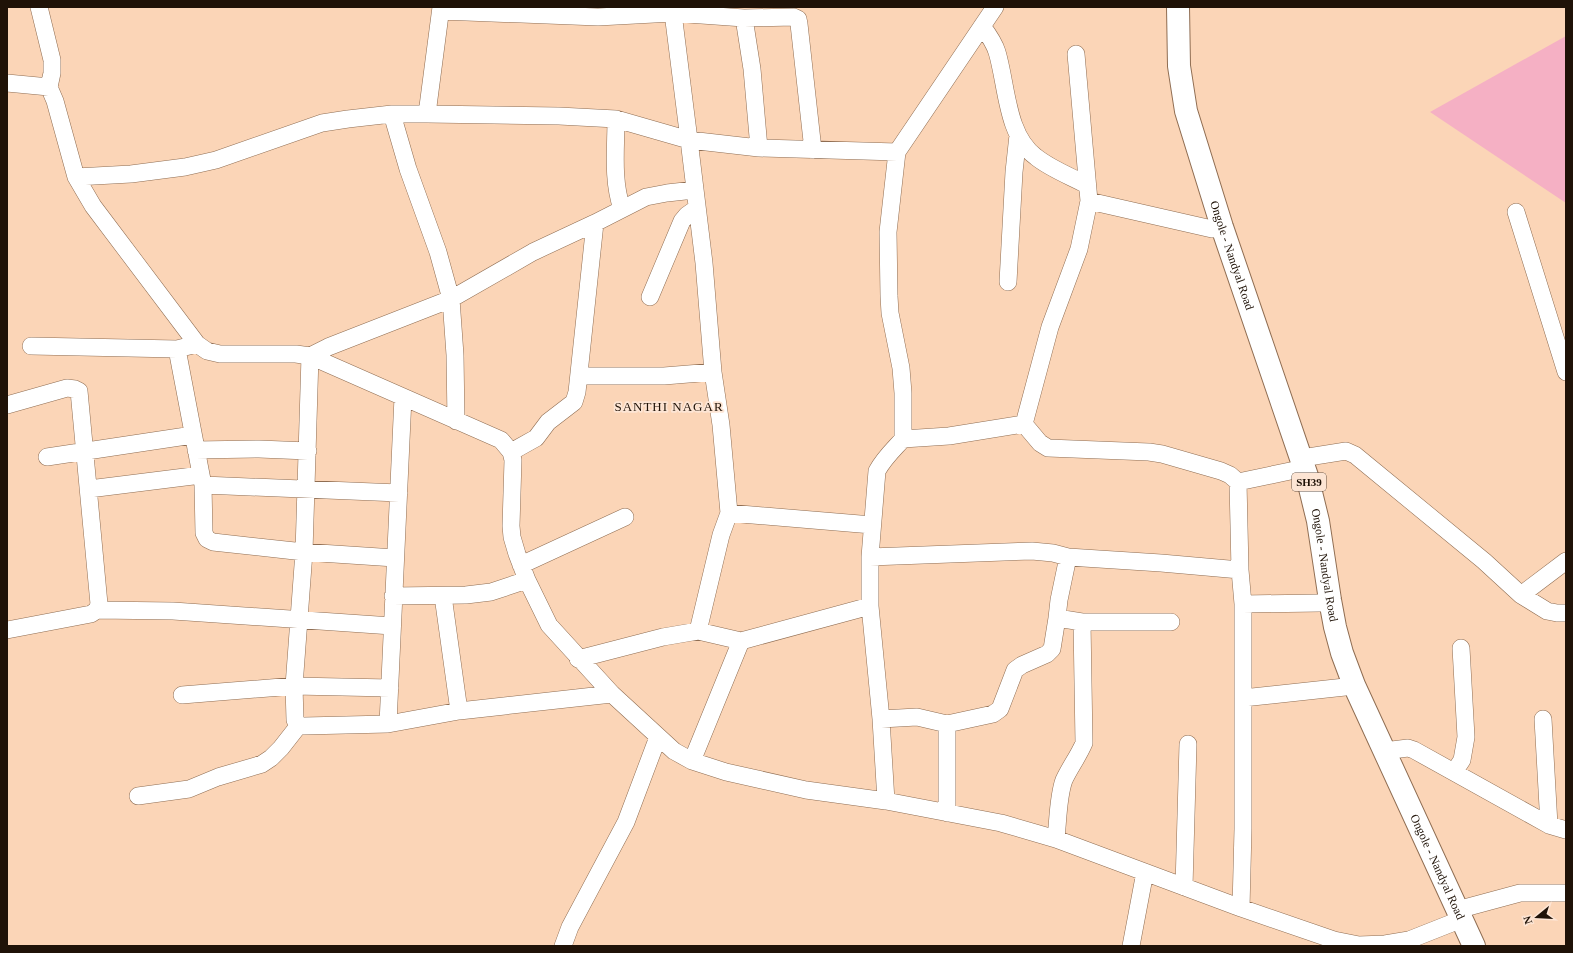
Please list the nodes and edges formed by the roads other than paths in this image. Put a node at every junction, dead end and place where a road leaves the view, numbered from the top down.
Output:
1 (39, 7) edge
2 (995, 7) edge
3 (1166, 7) edge
4 (1178, 7) edge
5 (441, 9) edge
6 (674, 10) edge
7 (744, 18) junction
8 (982, 26) junction
9 (1076, 54) dead end
10 (7, 83) edge
11 (48, 87) junction
12 (392, 114) junction
13 (426, 114) junction
14 (616, 118) junction
15 (1018, 135) junction
16 (689, 140) junction
17 (759, 148) junction
18 (812, 150) junction
19 (897, 152) junction
20 (76, 177) junction
21 (694, 190) junction
22 (1088, 193) junction
23 (697, 208) junction
24 (622, 209) junction
25 (1516, 212) dead end
26 (595, 223) junction
27 (1212, 229) junction
28 (1008, 282) dead end
29 (650, 297) dead end
30 (451, 299) junction
31 (197, 344) junction
32 (31, 346) dead end
33 (177, 349) junction
34 (310, 356) junction
35 (713, 372) junction
36 (1566, 372) edge
37 (579, 376) junction
38 (403, 397) junction
39 (7, 404) edge
40 (456, 421) junction
41 (1024, 424) junction
42 (903, 439) junction
43 (195, 443) junction
44 (308, 451) junction
45 (85, 452) junction
46 (511, 452) junction
47 (47, 457) dead end
48 (1298, 464) junction
49 (202, 480) junction
50 (1238, 482) junction
51 (88, 489) junction
52 (307, 490) junction
53 (398, 493) junction
54 (729, 513) junction
55 (625, 517) dead end
56 (872, 525) junction
57 (304, 552) junction
58 (870, 557) junction
59 (1068, 557) junction
60 (395, 558) junction
61 (1566, 561) edge
62 (1240, 570) junction
63 (524, 572) junction
64 (1520, 595) junction
65 (393, 596) junction
66 (443, 596) junction
67 (1320, 603) junction
68 (1243, 604) junction
69 (870, 606) junction
70 (97, 610) junction
71 (1566, 613) edge
72 (1057, 618) junction
73 (300, 620) junction
74 (1082, 622) junction
75 (1171, 622) dead end
76 (392, 626) junction
77 (7, 630) edge
78 (698, 631) junction
79 (741, 641) junction
80 (1461, 648) dead end
81 (578, 659) junction
82 (294, 686) junction
83 (1345, 687) junction
84 (390, 688) junction
85 (612, 694) junction
86 (182, 695) dead end
87 (1243, 698) junction
88 (452, 717) junction
89 (881, 719) junction
90 (1543, 719) dead end
91 (388, 724) junction
92 (947, 724) junction
93 (299, 725) junction
94 (658, 737) junction
95 (1188, 744) dead end
96 (1384, 752) junction
97 (692, 761) junction
98 (1454, 772) junction
99 (138, 796) dead end
100 (886, 801) junction
101 (947, 813) junction
102 (1559, 827) edge
103 (1056, 839) junction
104 (1145, 872) junction
105 (1184, 887) junction
106 (1555, 892) edge
107 (1241, 908) junction
108 (1454, 916) junction
109 (563, 946) edge
110 (1131, 946) edge
111 (1462, 946) edge
112 (1474, 946) edge

1 - 11 street
2 - 8 street
3 - 27 main road, Ongole - Nandyal Road / SH39
4 - 48 main road, Ongole - Nandyal Road / SH39
5 - 6 street
5 - 13 street
6 - 7 street
6 - 16 street
7 - 17 street
7 - 18 street
8 - 15 street
8 - 19 street
9 - 22 street
10 - 11 street
11 - 20 street
12 - 13 street
12 - 20 street
12 - 30 street
13 - 14 street
14 - 16 street
14 - 24 street
15 - 22 street
15 - 28 street
16 - 17 street
16 - 21 street
17 - 18 street
18 - 19 street
19 - 42 street
20 - 31 street
21 - 23 street
21 - 24 street
22 - 27 street
22 - 41 street
23 - 29 street
23 - 35 street
24 - 26 street
25 - 36 street
26 - 30 street
26 - 37 street
27 - 48 main road, Ongole - Nandyal Road / SH39
30 - 34 street
30 - 40 street
31 - 33 street
31 - 34 street
32 - 33 street
33 - 43 street
34 - 38 street
34 - 44 street
35 - 37 street
35 - 54 street
37 - 46 street
38 - 40 street
38 - 53 street
39 - 45 street
40 - 46 street
41 - 42 street
41 - 50 street
42 - 56 street
43 - 44 street
43 - 45 street
43 - 49 street
44 - 52 street
45 - 47 street
45 - 51 street
46 - 63 street
48 - 50 street
48 - 64 street
48 - 67 main road, Ongole - Nandyal Road / SH39
48 - 96 main road, Ongole - Nandyal Road / SH39
49 - 51 street
49 - 52 street
49 - 57 street
50 - 62 street
51 - 70 street
52 - 53 street
52 - 57 street
53 - 60 street
54 - 56 street
54 - 78 street
55 - 63 street
56 - 58 street
57 - 60 street
57 - 73 street
58 - 59 street
58 - 69 street
59 - 62 street
59 - 72 street
60 - 65 street
61 - 64 street
62 - 68 street
63 - 66 street
63 - 81 street
64 - 71 street
65 - 66 street
65 - 76 street
66 - 88 street
67 - 68 street
67 - 83 main road, Ongole - Nandyal Road / SH39
68 - 87 street
69 - 79 street
69 - 89 street
70 - 73 street
70 - 77 street
72 - 74 street
72 - 92 street
73 - 76 street
73 - 82 street
74 - 75 street
74 - 103 street
76 - 84 street
78 - 79 street
78 - 81 street
79 - 97 street
80 - 98 street
81 - 85 street
82 - 84 street
82 - 86 street
82 - 93 street
83 - 87 street
83 - 108 main road, Ongole - Nandyal Road / SH39
84 - 91 street
85 - 88 street
85 - 94 street
87 - 107 street
88 - 91 street
89 - 92 street
89 - 100 street
90 - 102 street
91 - 93 street
92 - 101 street
93 - 99 street
94 - 97 street
94 - 109 street
95 - 105 street
96 - 98 street
96 - 108 main road, Ongole - Nandyal Road / SH39
97 - 100 street
98 - 102 street
100 - 101 street
101 - 103 street
103 - 104 street
104 - 105 street
104 - 110 street
105 - 107 street
106 - 108 street
107 - 108 street
108 - 111 main road, Ongole - Nandyal Road / SH39
108 - 112 main road, Ongole - Nandyal Road / SH39

